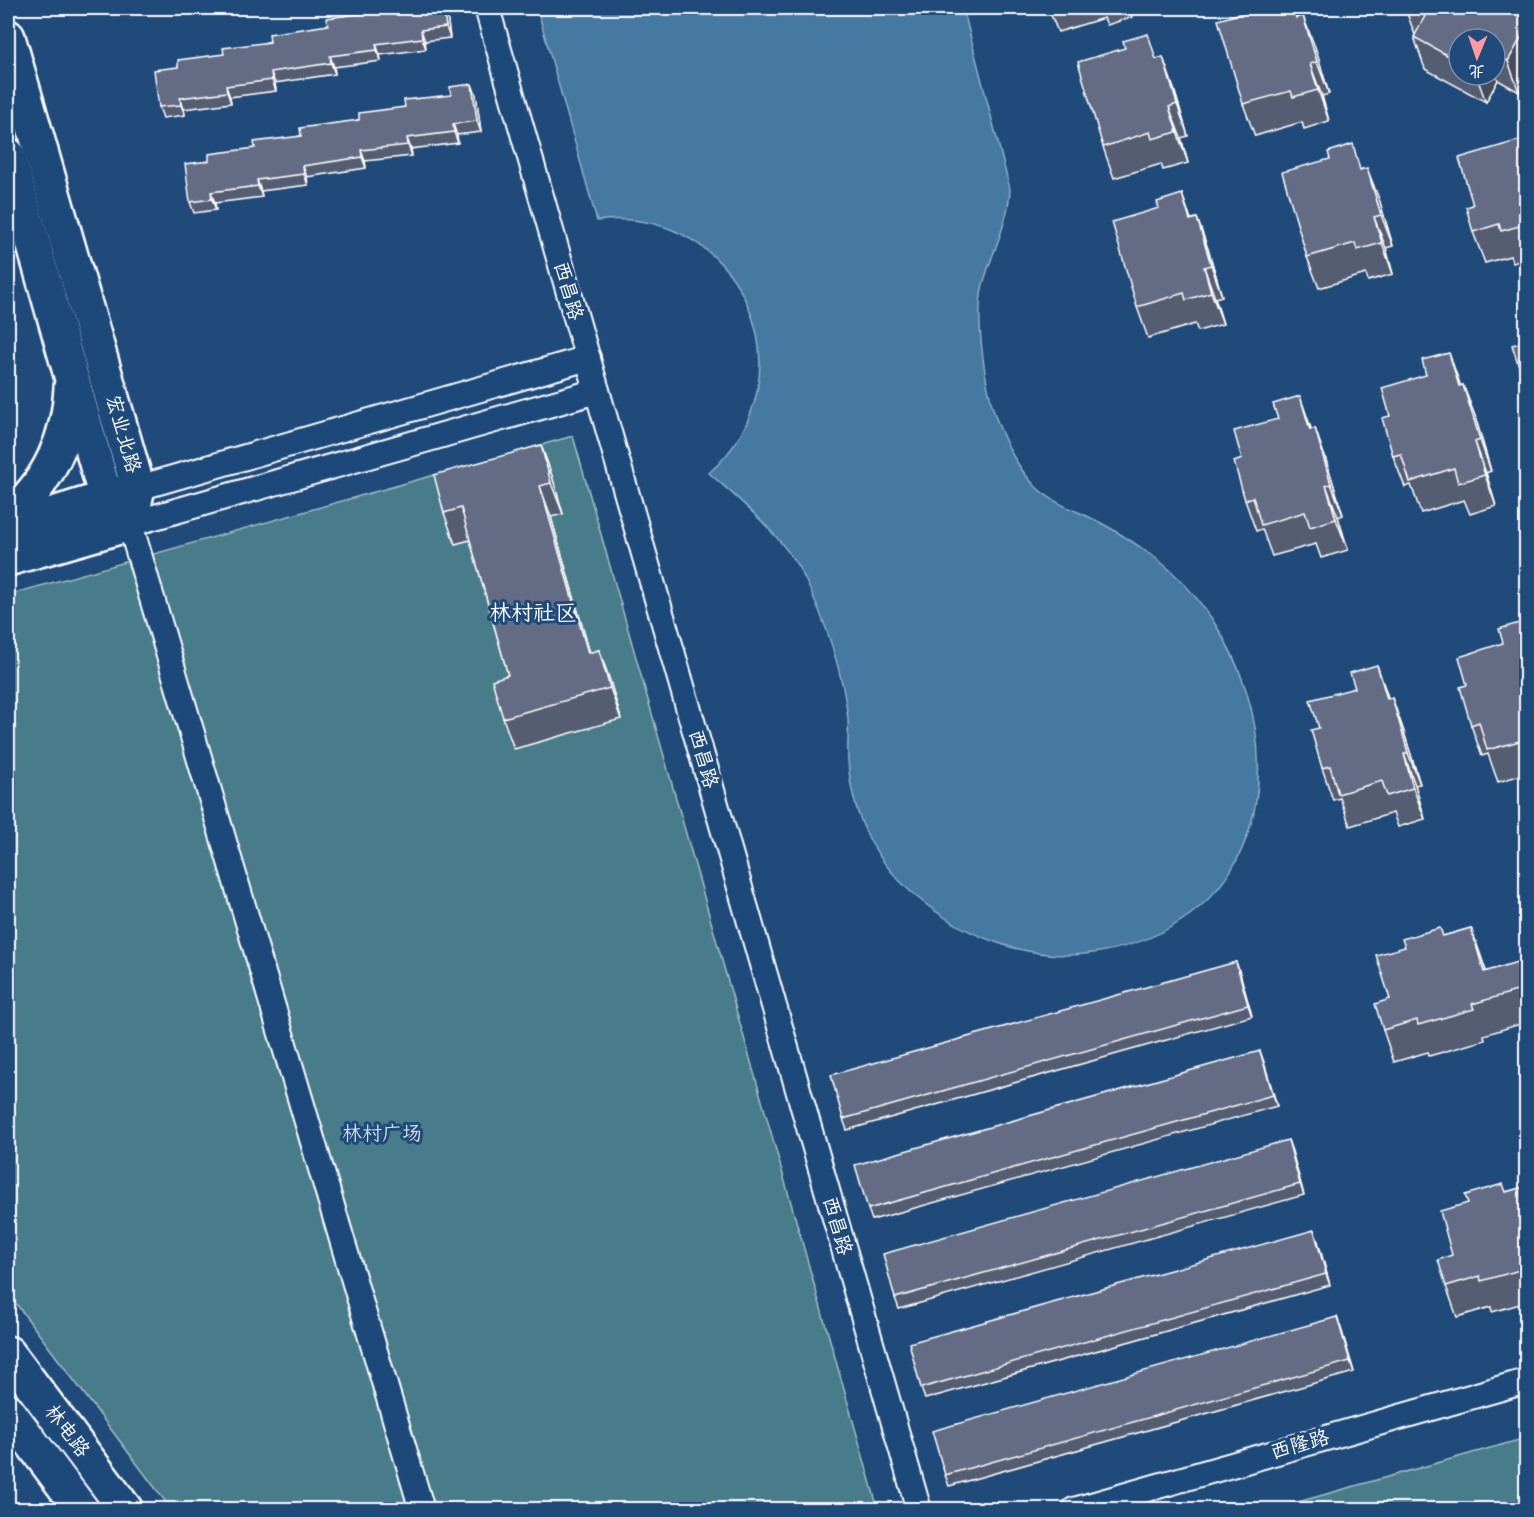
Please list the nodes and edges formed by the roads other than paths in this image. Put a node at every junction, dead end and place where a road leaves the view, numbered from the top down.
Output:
1 (487, 8) edge
2 (8, 37) edge
3 (8, 156) edge
4 (588, 358) junction
5 (69, 367) junction
6 (597, 391) junction
7 (138, 488) junction
8 (106, 498) junction
9 (8, 516) edge
10 (130, 524) junction
11 (8, 528) edge
12 (8, 559) edge
13 (8, 1353) edge
14 (1527, 1381) edge
15 (8, 1411) edge
16 (76, 1507) edge
17 (126, 1509) edge
18 (422, 1509) edge
19 (919, 1509) edge
20 (1074, 1509) edge

1 - 4 street, 西昌路
2 - 7 main road, 宏业北路
3 - 5 main road, 宏业北路
4 - 6 street, 西昌路
4 - 7 street
5 - 8 main road, 宏业北路
5 - 9 main road
6 - 10 street
6 - 19 street, 西昌路
7 - 8 main road
7 - 10 main road, 宏业北路
8 - 10 main road, 宏业北路
8 - 11 main road
10 - 12 main road
10 - 18 street
13 - 17 main road, 林电路
14 - 20 street, 西隆路
15 - 16 main road, 林电路

